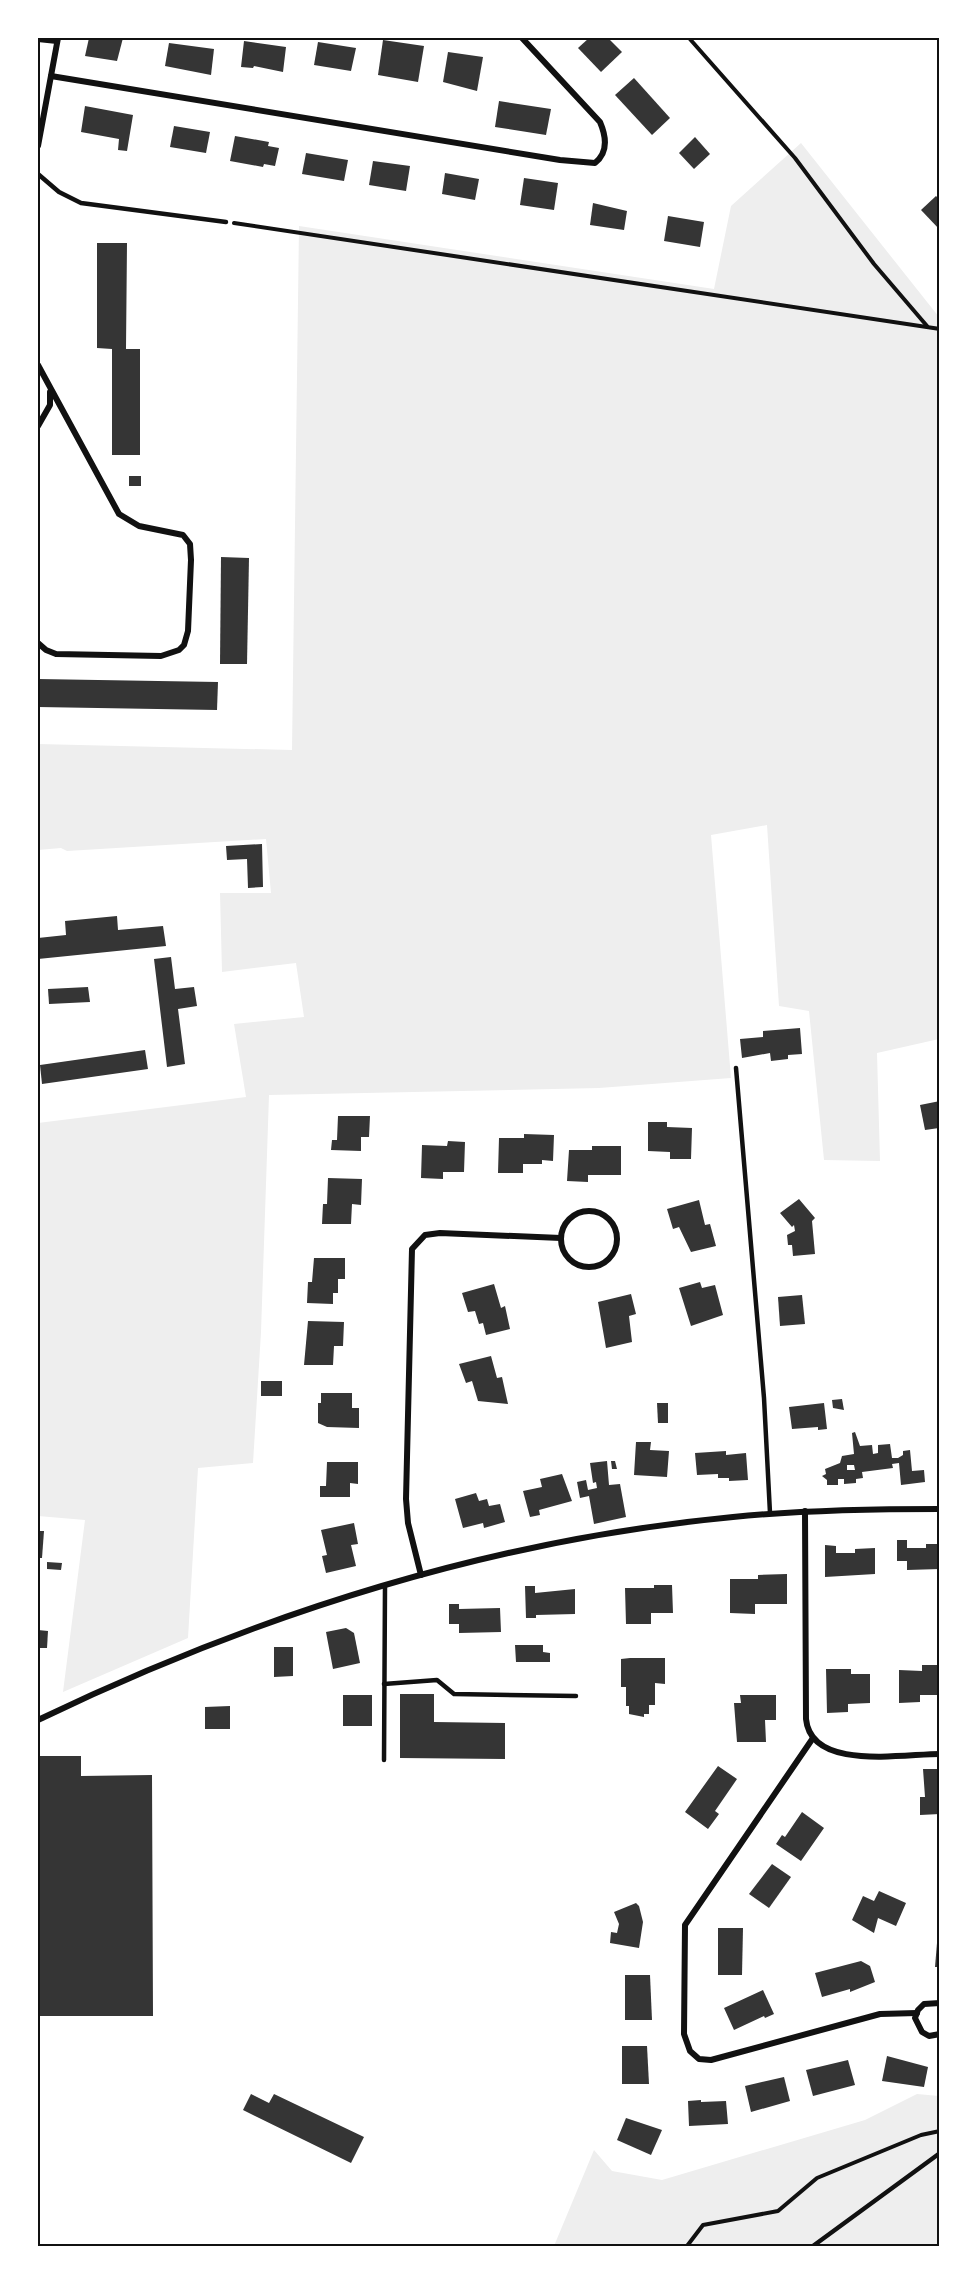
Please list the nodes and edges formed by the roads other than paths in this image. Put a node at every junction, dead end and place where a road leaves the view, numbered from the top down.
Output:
1 (522, 38) edge
2 (38, 39) edge
3 (58, 39) edge
4 (51, 76) junction
5 (38, 146) edge
6 (38, 174) edge
7 (226, 222) road end
8 (38, 365) edge
9 (50, 388) junction
10 (38, 426) edge
11 (38, 643) edge
12 (736, 1068) dead end
13 (561, 1238) junction
14 (939, 1509) edge
15 (805, 1511) junction
16 (771, 1514) junction
17 (421, 1575) junction
18 (385, 1586) junction
19 (384, 1684) junction
20 (576, 1696) dead end
21 (38, 1720) edge
22 (813, 1738) junction
23 (939, 1754) edge
24 (384, 1760) dead end
25 (939, 2003) edge
26 (917, 2013) junction
27 (939, 2034) edge
28 (939, 2153) edge
29 (813, 2247) edge

1 - 4 street
2 - 3 street
3 - 4 street
4 - 5 street
6 - 7 lane
8 - 9 street
9 - 10 street
9 - 11 street
12 - 16 lane
13 - 13 street
13 - 17 street
14 - 15 street
15 - 16 street
15 - 22 street
16 - 17 street
17 - 18 street
18 - 19 lane
18 - 21 street
19 - 20 lane
19 - 24 lane
22 - 23 street
22 - 26 street
25 - 26 street
26 - 27 street
28 - 29 lane

